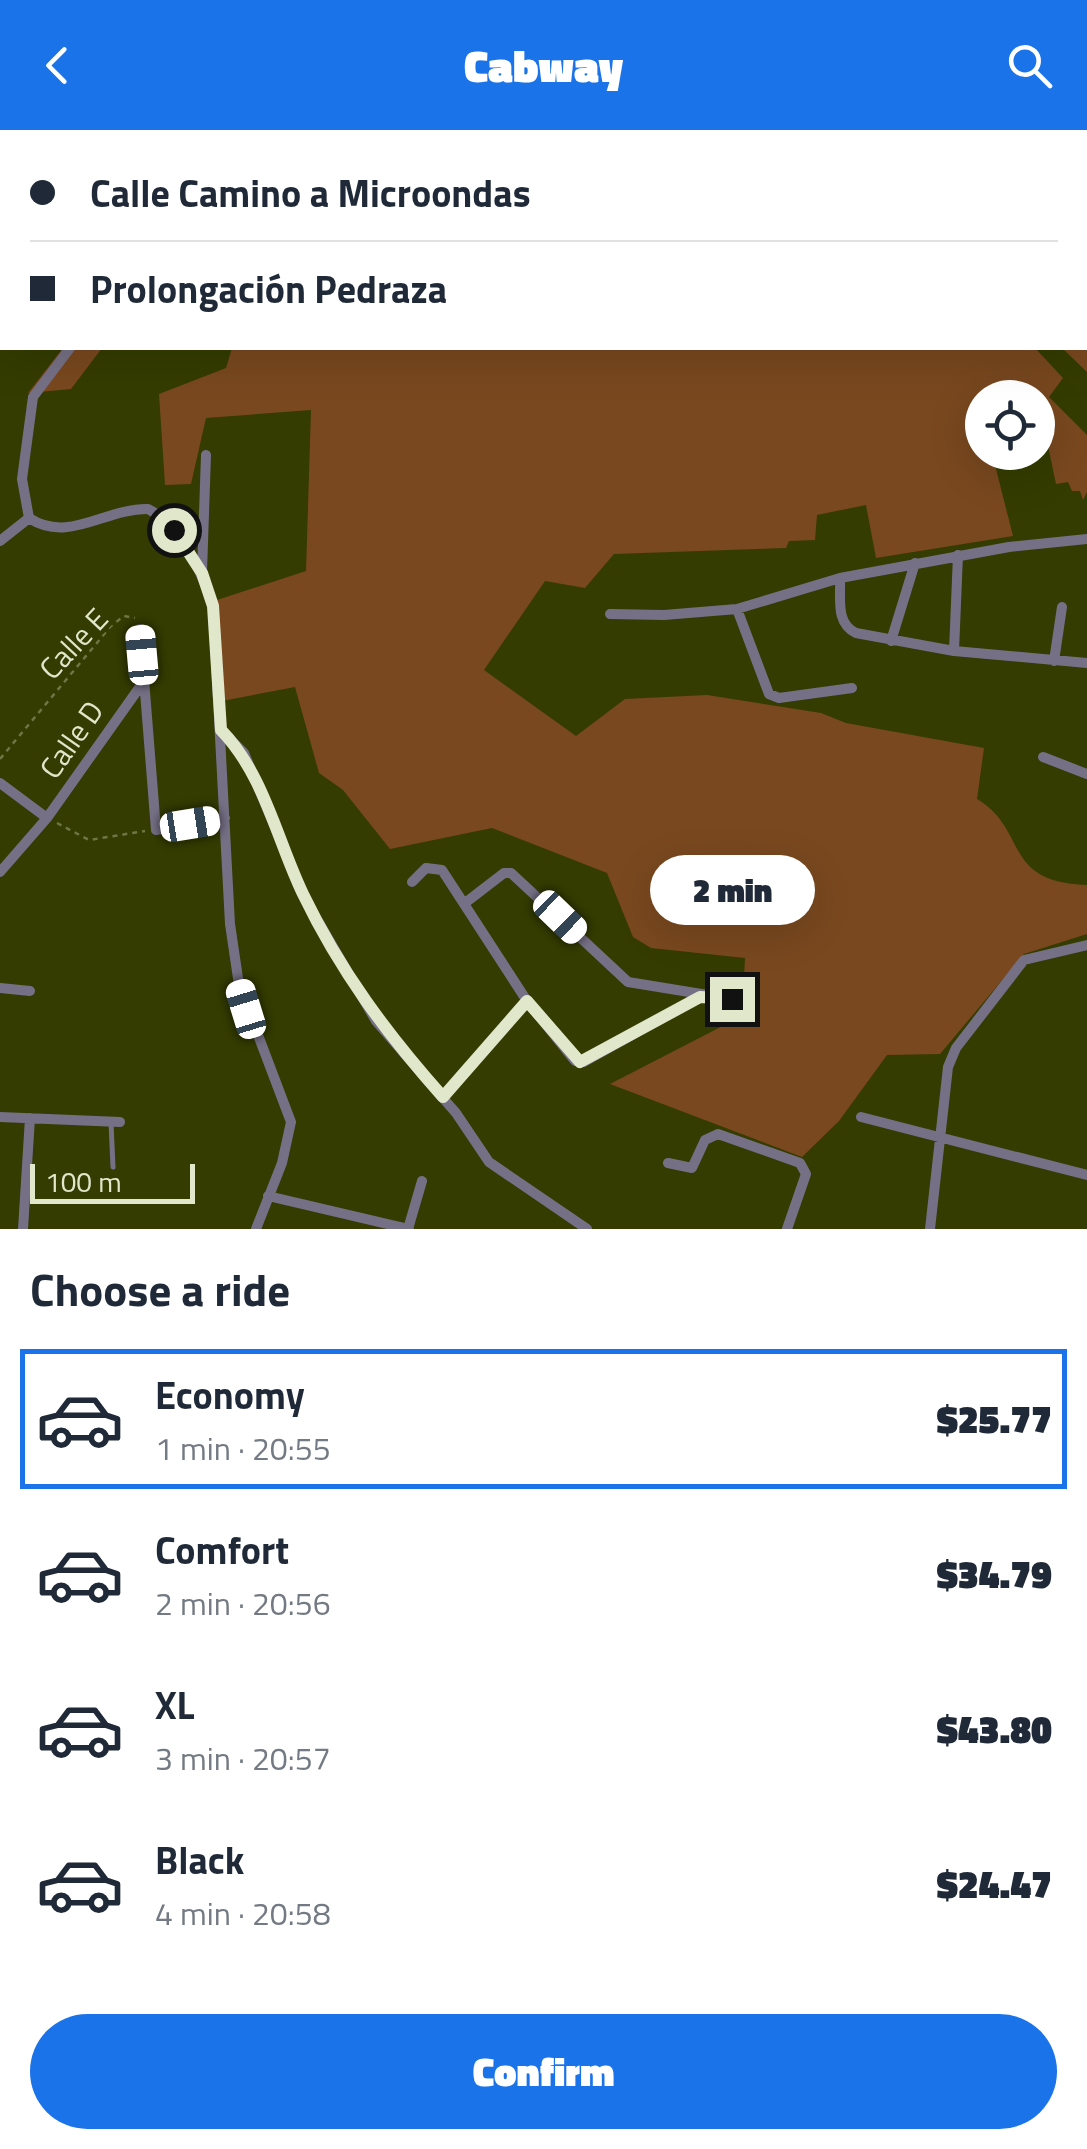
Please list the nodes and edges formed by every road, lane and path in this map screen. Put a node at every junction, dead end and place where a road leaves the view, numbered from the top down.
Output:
1 (69, 350) edge
2 (206, 455) dead end
3 (29, 518) junction
4 (1087, 538) edge
5 (0, 541) edge
6 (958, 555) junction
7 (915, 564) junction
8 (202, 573) junction
9 (840, 578) junction
10 (1062, 607) dead end
11 (737, 609) junction
12 (610, 614) dead end
13 (140, 629) joint
14 (891, 642) junction
15 (954, 651) junction
16 (1054, 661) junction
17 (1087, 663) edge
18 (144, 681) junction
19 (852, 688) dead end
20 (221, 730) junction
21 (1044, 756) dead end
22 (0, 759) edge
23 (1087, 774) edge
24 (0, 784) edge
25 (47, 818) junction
26 (225, 818) junction
27 (156, 830) junction
28 (0, 872) edge
29 (412, 882) dead end
30 (465, 904) junction
31 (1087, 945) edge
32 (0, 988) edge
33 (30, 991) dead end
34 (700, 997) junction
35 (732, 999) dead end
36 (527, 1001) junction
37 (443, 1097) junction
38 (0, 1116) edge
39 (861, 1117) dead end
40 (30, 1118) junction
41 (116, 1122) joint
42 (940, 1139) junction
43 (668, 1164) dead end
44 (113, 1167) dead end
45 (1087, 1175) edge
46 (422, 1181) dead end
47 (268, 1196) junction
48 (24, 1229) edge
49 (256, 1229) edge
50 (408, 1229) edge
51 (586, 1229) edge
52 (787, 1229) edge
53 (930, 1229) edge

1 - 3 street
2 - 8 street
3 - 5 street
3 - 8 street
4 - 6 street
6 - 7 street
6 - 15 street
7 - 9 street
7 - 14 street
8 - 20 street
9 - 11 street
9 - 14 street
10 - 16 street
11 - 12 street
11 - 19 street
13 - 18 street
13 - 22 path, Calle E
14 - 15 street
15 - 16 street
16 - 17 street
18 - 25 street, Calle D
18 - 27 street
20 - 26 street
20 - 37 street
21 - 23 street
24 - 25 street
25 - 27 path
25 - 28 street, Calle D
26 - 27 street
26 - 47 street
29 - 30 street
30 - 34 street
30 - 36 street
31 - 42 street
32 - 33 street
34 - 35 street
34 - 36 street
36 - 37 street
37 - 51 street
38 - 40 street
39 - 42 street
40 - 41 street
40 - 48 street
41 - 44 lane
42 - 45 street
42 - 53 street
43 - 52 street
46 - 50 street
47 - 49 street
47 - 50 street

